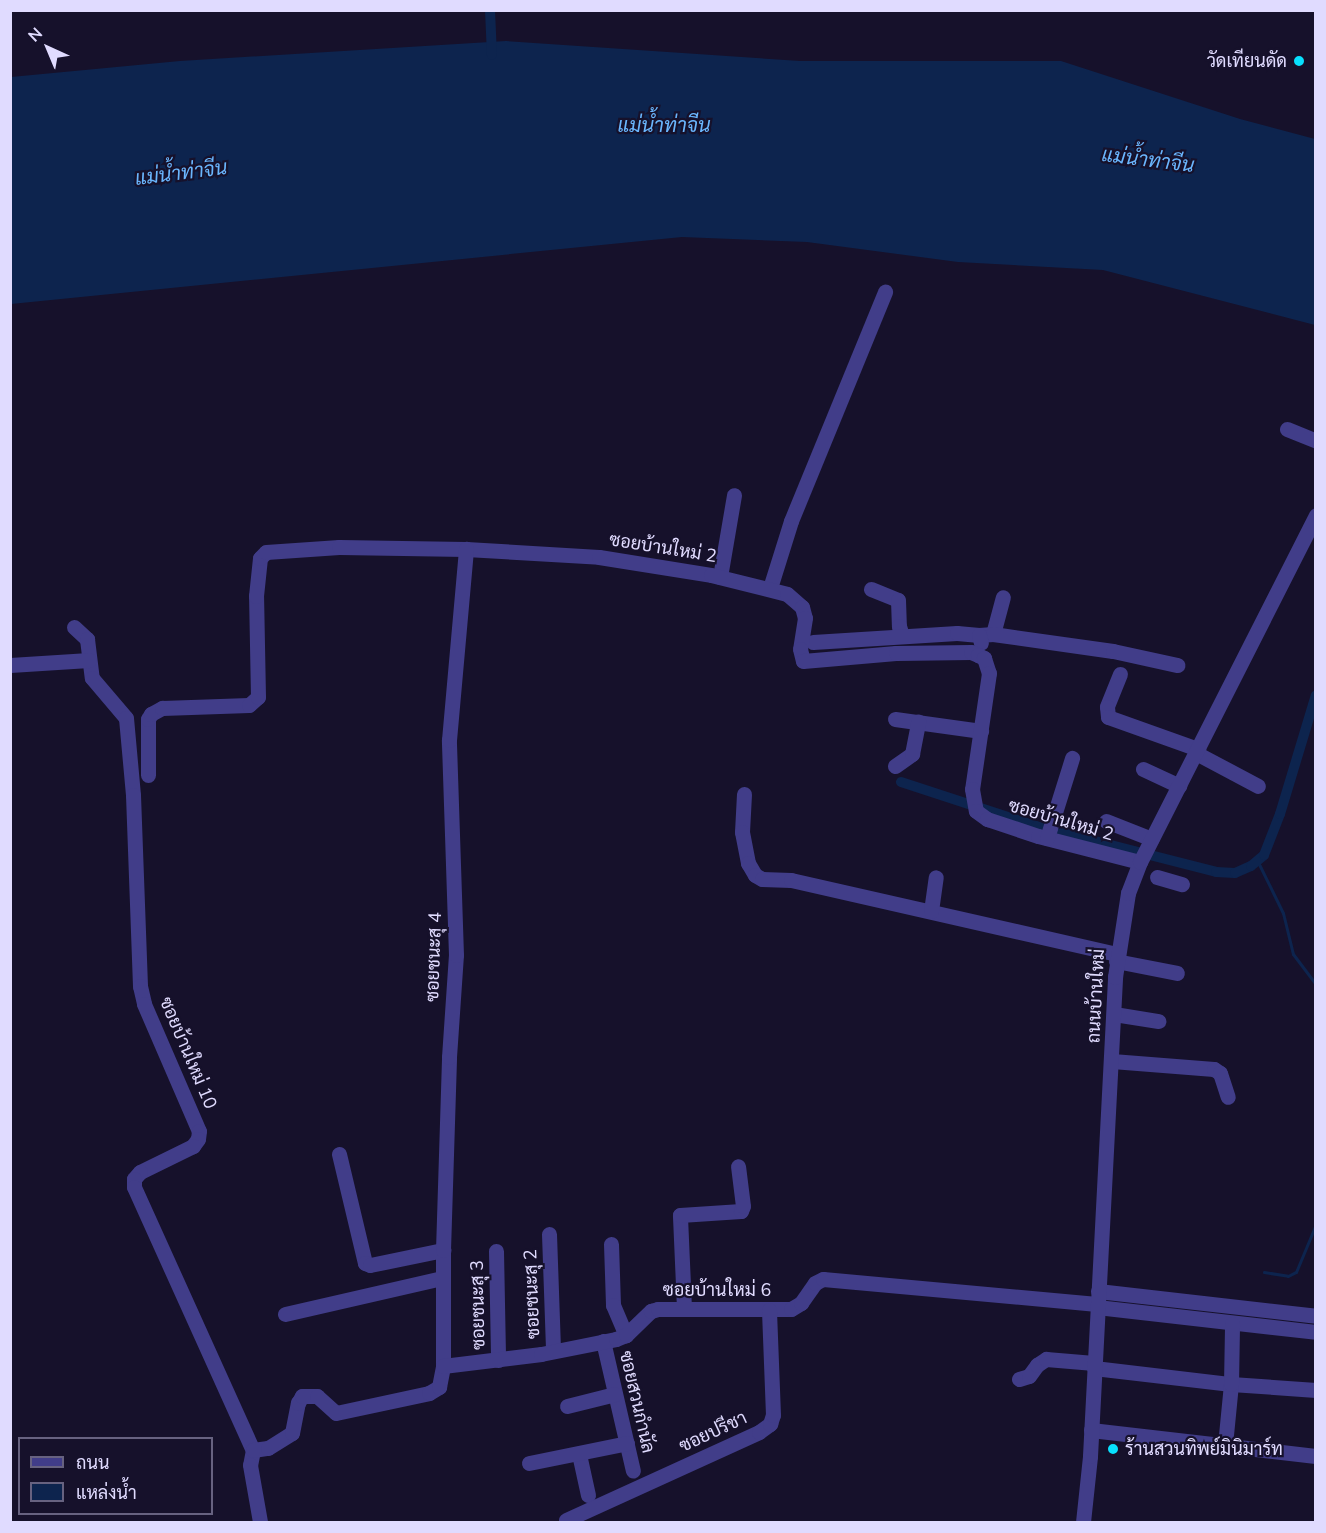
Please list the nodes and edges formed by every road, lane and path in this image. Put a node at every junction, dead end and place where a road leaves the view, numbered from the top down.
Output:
1 (885, 292) dead end
2 (1287, 429) dead end
3 (1316, 441) edge
4 (734, 495) dead end
5 (1316, 515) edge
6 (466, 549) junction
7 (720, 577) junction
8 (770, 588) junction
9 (871, 589) dead end
10 (1003, 597) dead end
11 (74, 627) dead end
12 (986, 634) junction
13 (902, 636) junction
14 (813, 642) dead end
15 (984, 658) junction
16 (89, 660) junction
17 (10, 665) edge
18 (1177, 665) dead end
19 (1120, 674) dead end
20 (895, 719) dead end
21 (918, 722) junction
22 (981, 731) junction
23 (1197, 751) junction
24 (1072, 758) dead end
25 (895, 766) dead end
26 (1143, 769) dead end
27 (148, 775) dead end
28 (1179, 786) junction
29 (1258, 786) dead end
30 (744, 794) dead end
31 (1106, 821) dead end
32 (1047, 838) junction
33 (1152, 839) junction
34 (1145, 870) junction
35 (936, 877) dead end
36 (1182, 884) dead end
37 (931, 912) junction
38 (1117, 957) junction
39 (1177, 973) dead end
40 (1114, 1014) junction
41 (1158, 1021) dead end
42 (1112, 1061) junction
43 (1228, 1097) dead end
44 (339, 1154) dead end
45 (738, 1166) dead end
46 (549, 1234) dead end
47 (611, 1244) dead end
48 (443, 1250) junction
49 (496, 1251) dead end
50 (442, 1278) junction
51 (1098, 1301) junction
52 (684, 1308) junction
53 (769, 1310) junction
54 (285, 1314) dead end
55 (1316, 1316) edge
56 (1232, 1324) junction
57 (1316, 1332) edge
58 (626, 1335) junction
59 (603, 1341) junction
60 (554, 1351) junction
61 (498, 1360) junction
62 (1094, 1365) junction
63 (443, 1366) junction
64 (1019, 1379) dead end
65 (1231, 1384) junction
66 (1316, 1390) edge
67 (615, 1394) junction
68 (567, 1406) dead end
69 (1091, 1430) junction
70 (627, 1443) junction
71 (1225, 1445) junction
72 (253, 1450) junction
73 (579, 1454) junction
74 (1316, 1456) edge
75 (529, 1463) dead end
76 (633, 1471) dead end
77 (588, 1495) dead end
78 (566, 1520) dead end
79 (260, 1522) edge
80 (1083, 1522) edge

1 - 8 street
2 - 3 street
4 - 7 street
5 - 23 street, ถนนบ้านใหม่
6 - 7 street, ซอยบ้านใหม่ 2
6 - 27 street, ซอยบ้านใหม่ 2
6 - 48 street, ซอยชนะสุ 4
7 - 8 street, ซอยบ้านใหม่ 2
8 - 15 street, ซอยบ้านใหม่ 2
9 - 13 street
10 - 12 street
11 - 16 street, ซอยบ้านใหม่ 10
12 - 13 street
12 - 15 street
12 - 18 street
13 - 14 street
15 - 22 street, ซอยบ้านใหม่ 2
16 - 17 street
16 - 72 street, ซอยบ้านใหม่ 10
19 - 23 street
20 - 21 street
21 - 22 street
21 - 25 street
22 - 32 street, ซอยบ้านใหม่ 2
23 - 28 street, ถนนบ้านใหม่
23 - 29 street
24 - 32 street
26 - 28 street
28 - 33 street, ถนนบ้านใหม่
30 - 37 street
31 - 33 street
32 - 34 street, ซอยบ้านใหม่ 2
33 - 34 street, ถนนบ้านใหม่
34 - 36 street, ซอยบ้านใหม่ 2
34 - 38 street, ถนนบ้านใหม่
35 - 37 street
37 - 38 street
38 - 39 street
38 - 40 street, ถนนบ้านใหม่
40 - 41 street
40 - 42 street, ถนนบ้านใหม่
42 - 43 street
42 - 51 street, ถนนบ้านใหม่
44 - 48 street
45 - 52 street
46 - 60 street, ซอยชนะสุ 2
47 - 58 street
48 - 50 street, ซอยชนะสุ 4
49 - 61 street, ซอยชนะสุ 3
50 - 54 street
50 - 63 street, ซอยชนะสุ 4
51 - 53 street, ซอยบ้านใหม่ 6
51 - 55 street
51 - 56 street
51 - 62 street, ถนนบ้านใหม่
52 - 53 street, ซอยบ้านใหม่ 6
52 - 58 street, ซอยบ้านใหม่ 6
53 - 78 street, ซอยปรีชา
56 - 57 street
56 - 65 street
58 - 59 street, ซอยบ้านใหม่ 6
59 - 60 street, ซอยบ้านใหม่ 6
59 - 67 street, ซอยสวนกำนัล
60 - 61 street, ซอยบ้านใหม่ 6
61 - 63 street, ซอยบ้านใหม่ 6
62 - 64 street
62 - 65 street
62 - 69 street, ถนนบ้านใหม่
63 - 72 street
65 - 66 street
65 - 71 street
67 - 68 street
67 - 70 street, ซอยสวนกำนัล
69 - 71 street
69 - 80 street, ถนนบ้านใหม่
70 - 73 street
70 - 76 street, ซอยสวนกำนัล
71 - 74 street
72 - 79 street, ซอยบ้านใหม่ 10
73 - 75 street
73 - 77 street

